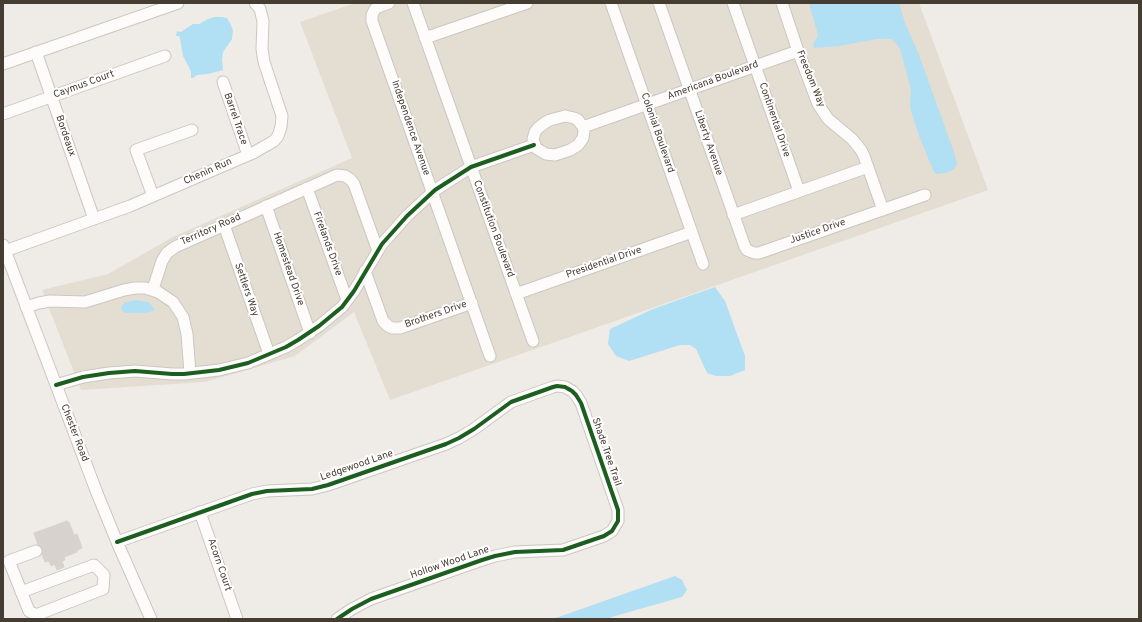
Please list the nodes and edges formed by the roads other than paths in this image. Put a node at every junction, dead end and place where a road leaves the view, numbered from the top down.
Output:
1 (178, 3) edge
2 (255, 3) edge
3 (389, 3) edge
4 (413, 3) edge
5 (527, 3) edge
6 (611, 3) edge
7 (659, 3) edge
8 (733, 3) edge
9 (782, 3) edge
10 (425, 38) junction
11 (798, 51) junction
12 (36, 52) junction
13 (165, 56) dead end
14 (3, 64) edge
15 (756, 66) junction
16 (223, 82) dead end
17 (689, 90) junction
18 (52, 97) junction
19 (647, 105) junction
20 (3, 114) edge
21 (583, 127) junction
22 (192, 130) dead end
23 (534, 145) junction
24 (248, 155) junction
25 (471, 167) junction
26 (868, 167) junction
27 (306, 188) junction
28 (799, 191) junction
29 (432, 192) junction
30 (925, 195) dead end
31 (153, 196) junction
32 (266, 206) junction
33 (883, 210) junction
34 (733, 215) junction
35 (94, 219) junction
36 (224, 225) junction
37 (692, 232) junction
38 (4, 248) edge
39 (378, 251) junction
40 (703, 264) dead end
41 (365, 272) junction
42 (153, 289) junction
43 (516, 294) junction
44 (347, 300) junction
45 (472, 303) junction
46 (26, 307) junction
47 (310, 333) junction
48 (533, 341) dead end
49 (269, 354) junction
50 (490, 356) dead end
51 (190, 374) junction
52 (56, 385) junction
53 (569, 389) joint
54 (200, 512) junction
55 (616, 525) joint
56 (117, 542) junction
57 (36, 551) dead end
58 (21, 592) junction
59 (38, 617) edge
60 (150, 619) edge
61 (237, 619) edge
62 (337, 619) edge

1 - 12 street
2 - 24 street, Chenin Run
3 - 29 street, Independence Avenue
4 - 10 street, Constitution Boulevard
5 - 10 street
6 - 19 street, Colonial Boulevard
7 - 17 street, Liberty Avenue
8 - 15 street, Continental Drive
9 - 11 street, Freedom Way
10 - 25 street, Constitution Boulevard
11 - 15 street, Americana Boulevard
11 - 26 street, Freedom Way
12 - 14 street
12 - 18 street, Bordeaux
13 - 18 street, Caymus Court
15 - 17 street, Americana Boulevard
15 - 28 street, Continental Drive
16 - 24 street, Barrel Trace
17 - 19 street, Americana Boulevard
17 - 34 street, Liberty Avenue
18 - 20 street, Caymus Court
18 - 35 street, Bordeaux
19 - 21 street, Americana Boulevard
19 - 37 street, Colonial Boulevard
21 - 23 street
21 - 23 street
22 - 31 street
23 - 25 street
24 - 31 street, Chenin Run
25 - 29 street
25 - 43 street, Constitution Boulevard
26 - 28 street
26 - 33 street, Freedom Way
27 - 32 street, Territory Road
27 - 39 street, Territory Road
27 - 44 street, Firelands Drive
28 - 34 street
29 - 39 street
29 - 45 street, Independence Avenue
30 - 33 street, Justice Drive
31 - 35 street, Chenin Run
32 - 36 street, Territory Road
32 - 47 street, Homestead Drive
33 - 34 street, Justice Drive
35 - 38 street, Chenin Run
36 - 42 street, Territory Road
36 - 49 street, Settlers Way
37 - 40 street, Colonial Boulevard
37 - 43 street, Presidential Drive
38 - 46 street, Chester Road
39 - 41 street
41 - 44 street
41 - 45 street, Brothers Drive
42 - 46 street
42 - 51 street
43 - 48 street, Constitution Boulevard
44 - 47 street
45 - 50 street, Independence Avenue
46 - 52 street, Chester Road
47 - 49 street
49 - 51 street
51 - 52 street
52 - 56 street, Chester Road
53 - 54 street, Ledgewood Lane
53 - 55 street, Shade Tree Trail
54 - 56 street, Ledgewood Lane
54 - 61 street, Acorn Court
55 - 62 street, Hollow Wood Lane
56 - 60 street, Chester Road
57 - 58 street
58 - 59 street
58 - 59 street

